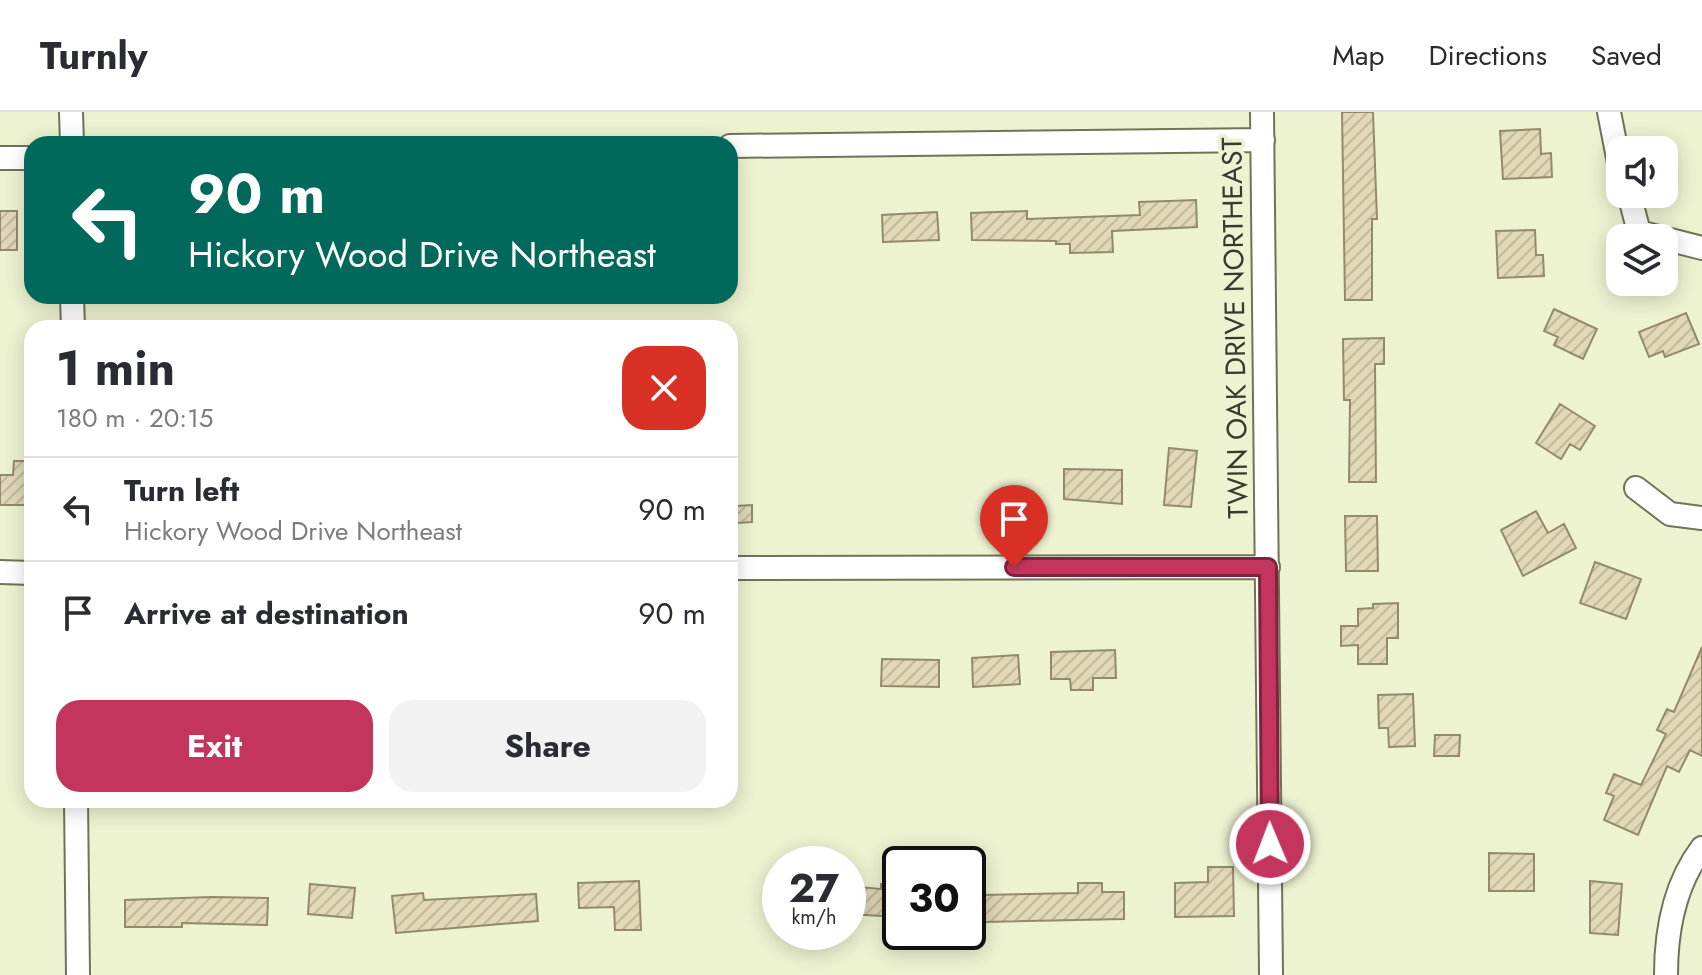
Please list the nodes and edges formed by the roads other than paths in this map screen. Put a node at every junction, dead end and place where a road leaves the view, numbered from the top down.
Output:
1 (71, 112) edge
2 (1262, 112) edge
3 (1609, 112) edge
4 (72, 136) edge
5 (1614, 136) edge
6 (1263, 140) junction
7 (738, 146) edge
8 (0, 158) edge
9 (24, 158) edge
10 (1633, 208) edge
11 (1702, 248) edge
12 (1636, 488) dead end
13 (1702, 518) edge
14 (1268, 567) junction
15 (738, 568) edge
16 (0, 572) edge
17 (24, 573) edge
18 (76, 808) edge
19 (1702, 848) edge
20 (78, 975) edge
21 (1271, 975) edge
22 (1666, 975) edge

1 - 4 street
2 - 6 street, TWIN OAK DRIVE NORTHEAST
3 - 5 street
6 - 7 street
6 - 14 street, TWIN OAK DRIVE NORTHEAST
8 - 9 street
10 - 11 street
12 - 13 street
14 - 15 street
14 - 21 street, TWIN OAK DRIVE NORTHEAST
16 - 17 street
18 - 20 street
19 - 22 street

